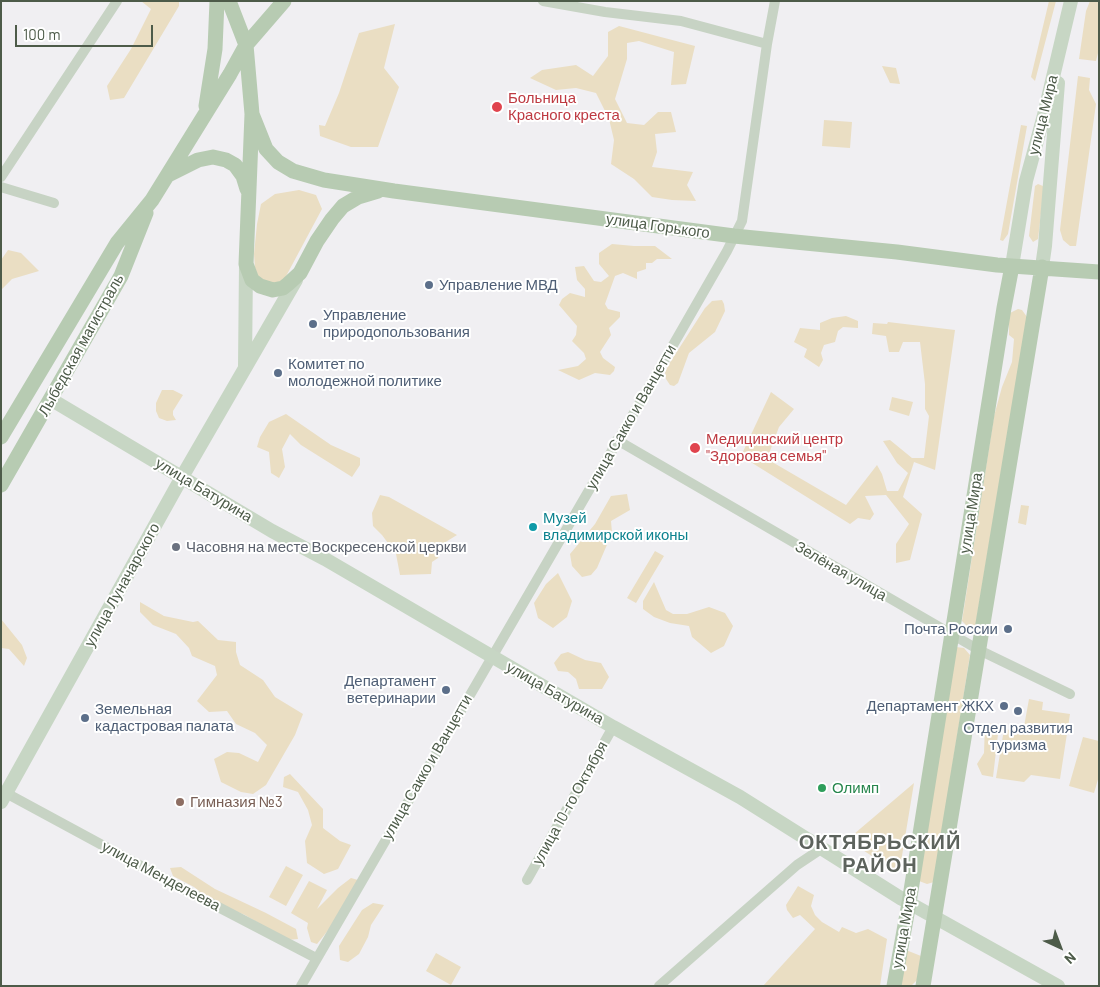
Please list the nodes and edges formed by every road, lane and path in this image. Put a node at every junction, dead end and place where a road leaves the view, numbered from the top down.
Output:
1 (116, 1) edge
2 (217, 1) edge
3 (229, 1) edge
4 (284, 1) edge
5 (543, 1) edge
6 (775, 1) edge
7 (1071, 1) edge
8 (1061, 43) junction
9 (767, 44) junction
10 (246, 45) junction
11 (205, 113) junction
12 (252, 114) junction
13 (168, 175) junction
14 (1, 177) edge
15 (1, 187) edge
16 (382, 189) junction
17 (250, 198) junction
18 (152, 200) junction
19 (54, 203) dead end
20 (734, 236) junction
21 (246, 264) junction
22 (1012, 266) junction
23 (1042, 266) junction
24 (1099, 272) edge
25 (300, 273) junction
26 (245, 369) junction
27 (52, 400) junction
28 (1, 437) edge
29 (617, 440) junction
30 (182, 477) junction
31 (1, 485) edge
32 (952, 634) junction
33 (980, 650) junction
34 (492, 656) junction
35 (1070, 694) dead end
36 (614, 727) junction
37 (4, 798) edge
38 (821, 849) junction
39 (527, 880) dead end
40 (909, 903) junction
41 (935, 918) junction
42 (316, 958) junction
43 (300, 986) edge
44 (659, 986) edge
45 (894, 986) edge
46 (923, 986) edge
47 (1058, 986) edge

1 - 14 street
2 - 11 main road
3 - 10 main road, улица Горького
4 - 10 main road, Лыбедская магистраль
5 - 9 street
6 - 9 street, улица Сакко и Ванцетти
7 - 8 main road, улица Мира
8 - 22 main road, улица Мира
8 - 23 main road, улица Мира
9 - 20 street, улица Сакко и Ванцетти
10 - 11 main road, Лыбедская магистраль
10 - 12 main road, улица Горького
11 - 13 main road, Лыбедская магистраль
12 - 16 main road, улица Горького
12 - 17 main road, улица Горького
13 - 17 main road
13 - 18 main road, Лыбедская магистраль
15 - 19 street
16 - 20 main road, улица Горького
16 - 25 main road, улица Луначарского
17 - 21 main road, улица Луначарского
18 - 27 main road, Лыбедская магистраль
18 - 28 main road, Лыбедская магистраль
20 - 22 main road, улица Горького
20 - 29 street, улица Сакко и Ванцетти
21 - 25 main road
21 - 26 main road, улица Луначарского
22 - 23 main road, улица Горького
22 - 32 main road, улица Мира
23 - 24 main road, улица Горького
23 - 33 main road, улица Мира
25 - 26 main road, улица Луначарского
26 - 30 main road, улица Луначарского
27 - 30 main road, улица Батурина
27 - 31 main road, Лыбедская магистраль
29 - 32 street, Зелёная улица
29 - 34 street, улица Сакко и Ванцетти
30 - 34 main road, улица Батурина
30 - 37 main road, улица Луначарского
32 - 33 street, Зелёная улица
32 - 40 main road, улица Мира
33 - 35 street, Зелёная улица
33 - 41 main road, улица Мира
34 - 36 main road, улица Батурина
34 - 42 street, улица Сакко и Ванцетти
36 - 38 main road, улица Батурина
36 - 39 street, улица 10-го Октября
37 - 42 street, улица Менделеева
38 - 40 main road, улица Батурина
38 - 44 street
40 - 41 main road, улица Батурина
40 - 45 main road, улица Мира
41 - 46 main road, улица Мира
41 - 47 main road, улица Батурина
42 - 43 street, улица Сакко и Ванцетти

